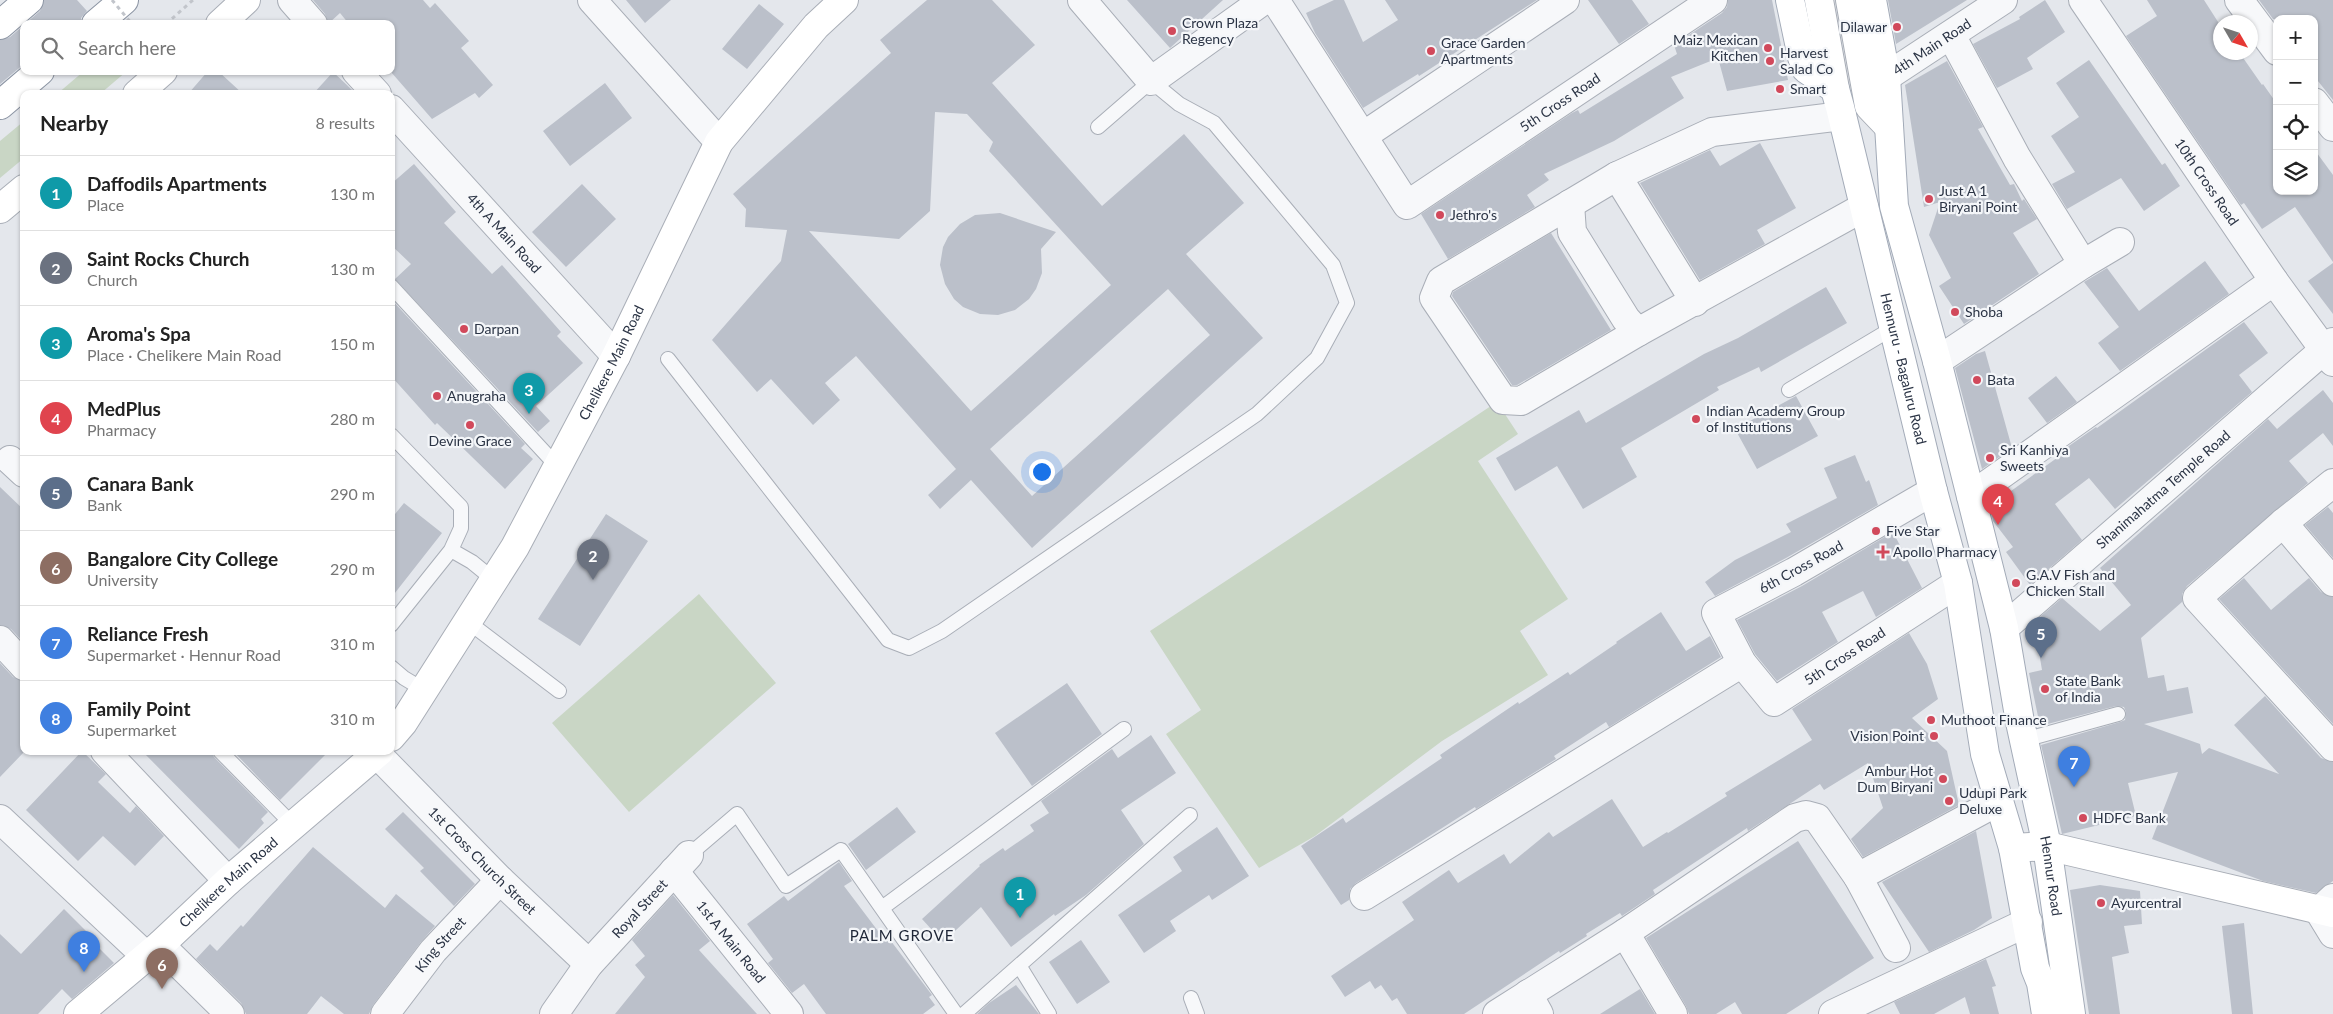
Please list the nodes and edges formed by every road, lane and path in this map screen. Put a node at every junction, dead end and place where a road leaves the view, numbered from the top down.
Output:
1 (30, 0) edge
2 (112, 0) edge
3 (124, 0) edge
4 (192, 0) edge
5 (246, 0) edge
6 (292, 0) edge
7 (844, 0) edge
8 (1082, 0) edge
9 (1264, 0) edge
10 (1275, 0) edge
11 (1565, 0) edge
12 (1713, 0) edge
13 (1790, 0) edge
14 (1819, 0) edge
15 (1872, 0) edge
16 (2004, 0) edge
17 (2083, 0) edge
18 (2239, 0) edge
19 (598, 2) edge
20 (1852, 10) edge
21 (101, 20) edge
22 (129, 20) edge
23 (170, 20) edge
24 (224, 20) edge
25 (310, 20) edge
26 (0, 25) edge
27 (1951, 35) junction
28 (2273, 46) edge
29 (35, 75) edge
30 (158, 75) edge
31 (360, 75) edge
32 (1886, 77) junction
33 (1151, 81) junction
34 (1835, 89) junction
35 (142, 90) edge
36 (373, 90) edge
37 (0, 105) edge
38 (2316, 105) edge
39 (395, 113) edge
40 (1842, 116) junction
41 (1098, 127) dead end
42 (1889, 127) junction
43 (2333, 127) edge
44 (1363, 136) junction
45 (719, 142) junction
46 (1617, 176) junction
47 (20, 192) edge
48 (1570, 204) junction
49 (1864, 207) junction
50 (0, 209) edge
51 (2120, 242) dead end
52 (2083, 264) junction
53 (2274, 280) junction
54 (395, 290) edge
55 (1695, 302) junction
56 (1894, 328) junction
57 (1638, 332) junction
58 (2330, 352) edge
59 (616, 356) junction
60 (668, 359) dead end
61 (1937, 360) junction
62 (1789, 390) dead end
63 (395, 439) edge
64 (557, 466) junction
65 (2333, 483) edge
66 (1934, 492) junction
67 (1971, 496) junction
68 (2282, 523) junction
69 (451, 550) junction
70 (494, 580) junction
71 (2333, 582) edge
72 (1958, 583) junction
73 (395, 620) edge
74 (468, 621) junction
75 (2004, 628) junction
76 (0, 640) edge
77 (20, 662) edge
78 (1742, 663) junction
79 (395, 670) edge
80 (424, 690) junction
81 (559, 690) dead end
82 (2118, 714) dead end
83 (395, 729) edge
84 (1124, 729) dead end
85 (2024, 740) junction
86 (2333, 747) edge
87 (109, 755) edge
88 (224, 755) edge
89 (373, 755) edge
90 (385, 755) edge
91 (1999, 802) junction
92 (1190, 815) dead end
93 (0, 819) edge
94 (294, 826) junction
95 (2047, 846) junction
96 (2013, 848) junction
97 (681, 863) junction
98 (1858, 877) junction
99 (500, 880) junction
100 (228, 881) junction
101 (1364, 896) dead end
102 (2328, 907) edge
103 (882, 908) junction
104 (2028, 922) junction
105 (1625, 933) junction
106 (2333, 934) edge
107 (1896, 948) dead end
108 (153, 950) junction
109 (589, 964) junction
110 (1020, 967) junction
111 (1191, 998) dead end
112 (1534, 1004) edge
113 (78, 1014) edge
114 (230, 1014) edge
115 (386, 1014) edge
116 (554, 1014) edge
117 (789, 1014) edge
118 (956, 1014) edge
119 (964, 1014) edge
120 (1049, 1014) edge
121 (1197, 1014) edge
122 (1497, 1014) edge
123 (1673, 1014) edge
124 (1834, 1014) edge
125 (2046, 1014) edge
126 (2071, 1014) edge

1 - 26 main road
2 - 22 path, bridge
3 - 21 main road
4 - 23 path
5 - 24 main road
6 - 25 street
7 - 45 main road, Chelikere Main Road
8 - 33 street
9 - 33 street
10 - 44 street
11 - 44 street
12 - 44 street, 5th Cross Road
13 - 34 main road
14 - 34 main road, Hennuru - Bagaluru Road
15 - 32 main road
16 - 27 street, 4th Main Road
17 - 53 street, 10th Cross Road
18 - 28 street
19 - 45 street
20 - 42 main road
27 - 32 street, 4th Main Road
27 - 52 street
29 - 37 main road
30 - 35 main road
31 - 36 street
32 - 42 main road
33 - 41 lane
33 - 60 lane
34 - 40 main road, Hennuru - Bagaluru Road
38 - 43 street
39 - 59 street, 4th A Main Road
40 - 46 street
40 - 49 main road, Hennuru - Bagaluru Road
42 - 61 main road
45 - 59 main road, Chelikere Main Road
46 - 48 street
46 - 55 street
47 - 50 main road
48 - 57 street
48 - 57 street
49 - 55 street
49 - 56 main road, Hennuru - Bagaluru Road
51 - 52 street
52 - 61 street
53 - 58 street, 10th Cross Road
53 - 67 street
54 - 64 lane
55 - 57 street
56 - 62 lane
56 - 66 main road, Hennuru - Bagaluru Road
58 - 75 street, Shanimahatma Temple Road
59 - 64 main road, Chelikere Main Road
61 - 67 main road
63 - 69 lane
64 - 70 main road, Chelikere Main Road
65 - 68 street
66 - 72 main road, Hennuru - Bagaluru Road
66 - 78 street, 6th Cross Road
67 - 75 main road
68 - 71 street
68 - 86 street
69 - 70 lane
69 - 73 lane
70 - 74 main road, Chelikere Main Road
72 - 78 street, 5th Cross Road
72 - 91 main road, Hennuru - Bagaluru Road
74 - 80 main road, Chelikere Main Road
74 - 81 lane
75 - 85 main road
76 - 77 street
78 - 101 street
79 - 80 lane
80 - 83 main road, Chelikere Main Road
82 - 85 lane
84 - 103 lane
85 - 95 main road, Hennur Road
87 - 100 street
88 - 94 lane
89 - 94 main road, Chelikere Main Road
90 - 99 street, 1st Cross Church Street
91 - 96 main road, Hennuru - Bagaluru Road
91 - 98 street
92 - 110 lane
93 - 108 street
94 - 100 main road, Chelikere Main Road
95 - 96 main road
95 - 102 main road
95 - 126 main road, Hennur Road
96 - 104 main road
97 - 103 lane, Royal Street
97 - 109 street, Royal Street
97 - 117 street, 1st A Main Road
98 - 105 street
98 - 107 street
99 - 109 street, 1st Cross Church Street
99 - 115 street, King Street
100 - 108 main road, Chelikere Main Road
102 - 106 street
103 - 118 lane
104 - 124 street
104 - 125 main road
105 - 112 street
105 - 123 street
108 - 113 main road, Chelikere Main Road
108 - 114 street
109 - 116 street, Royal Street
110 - 119 lane
110 - 120 lane
111 - 121 lane
112 - 122 street

